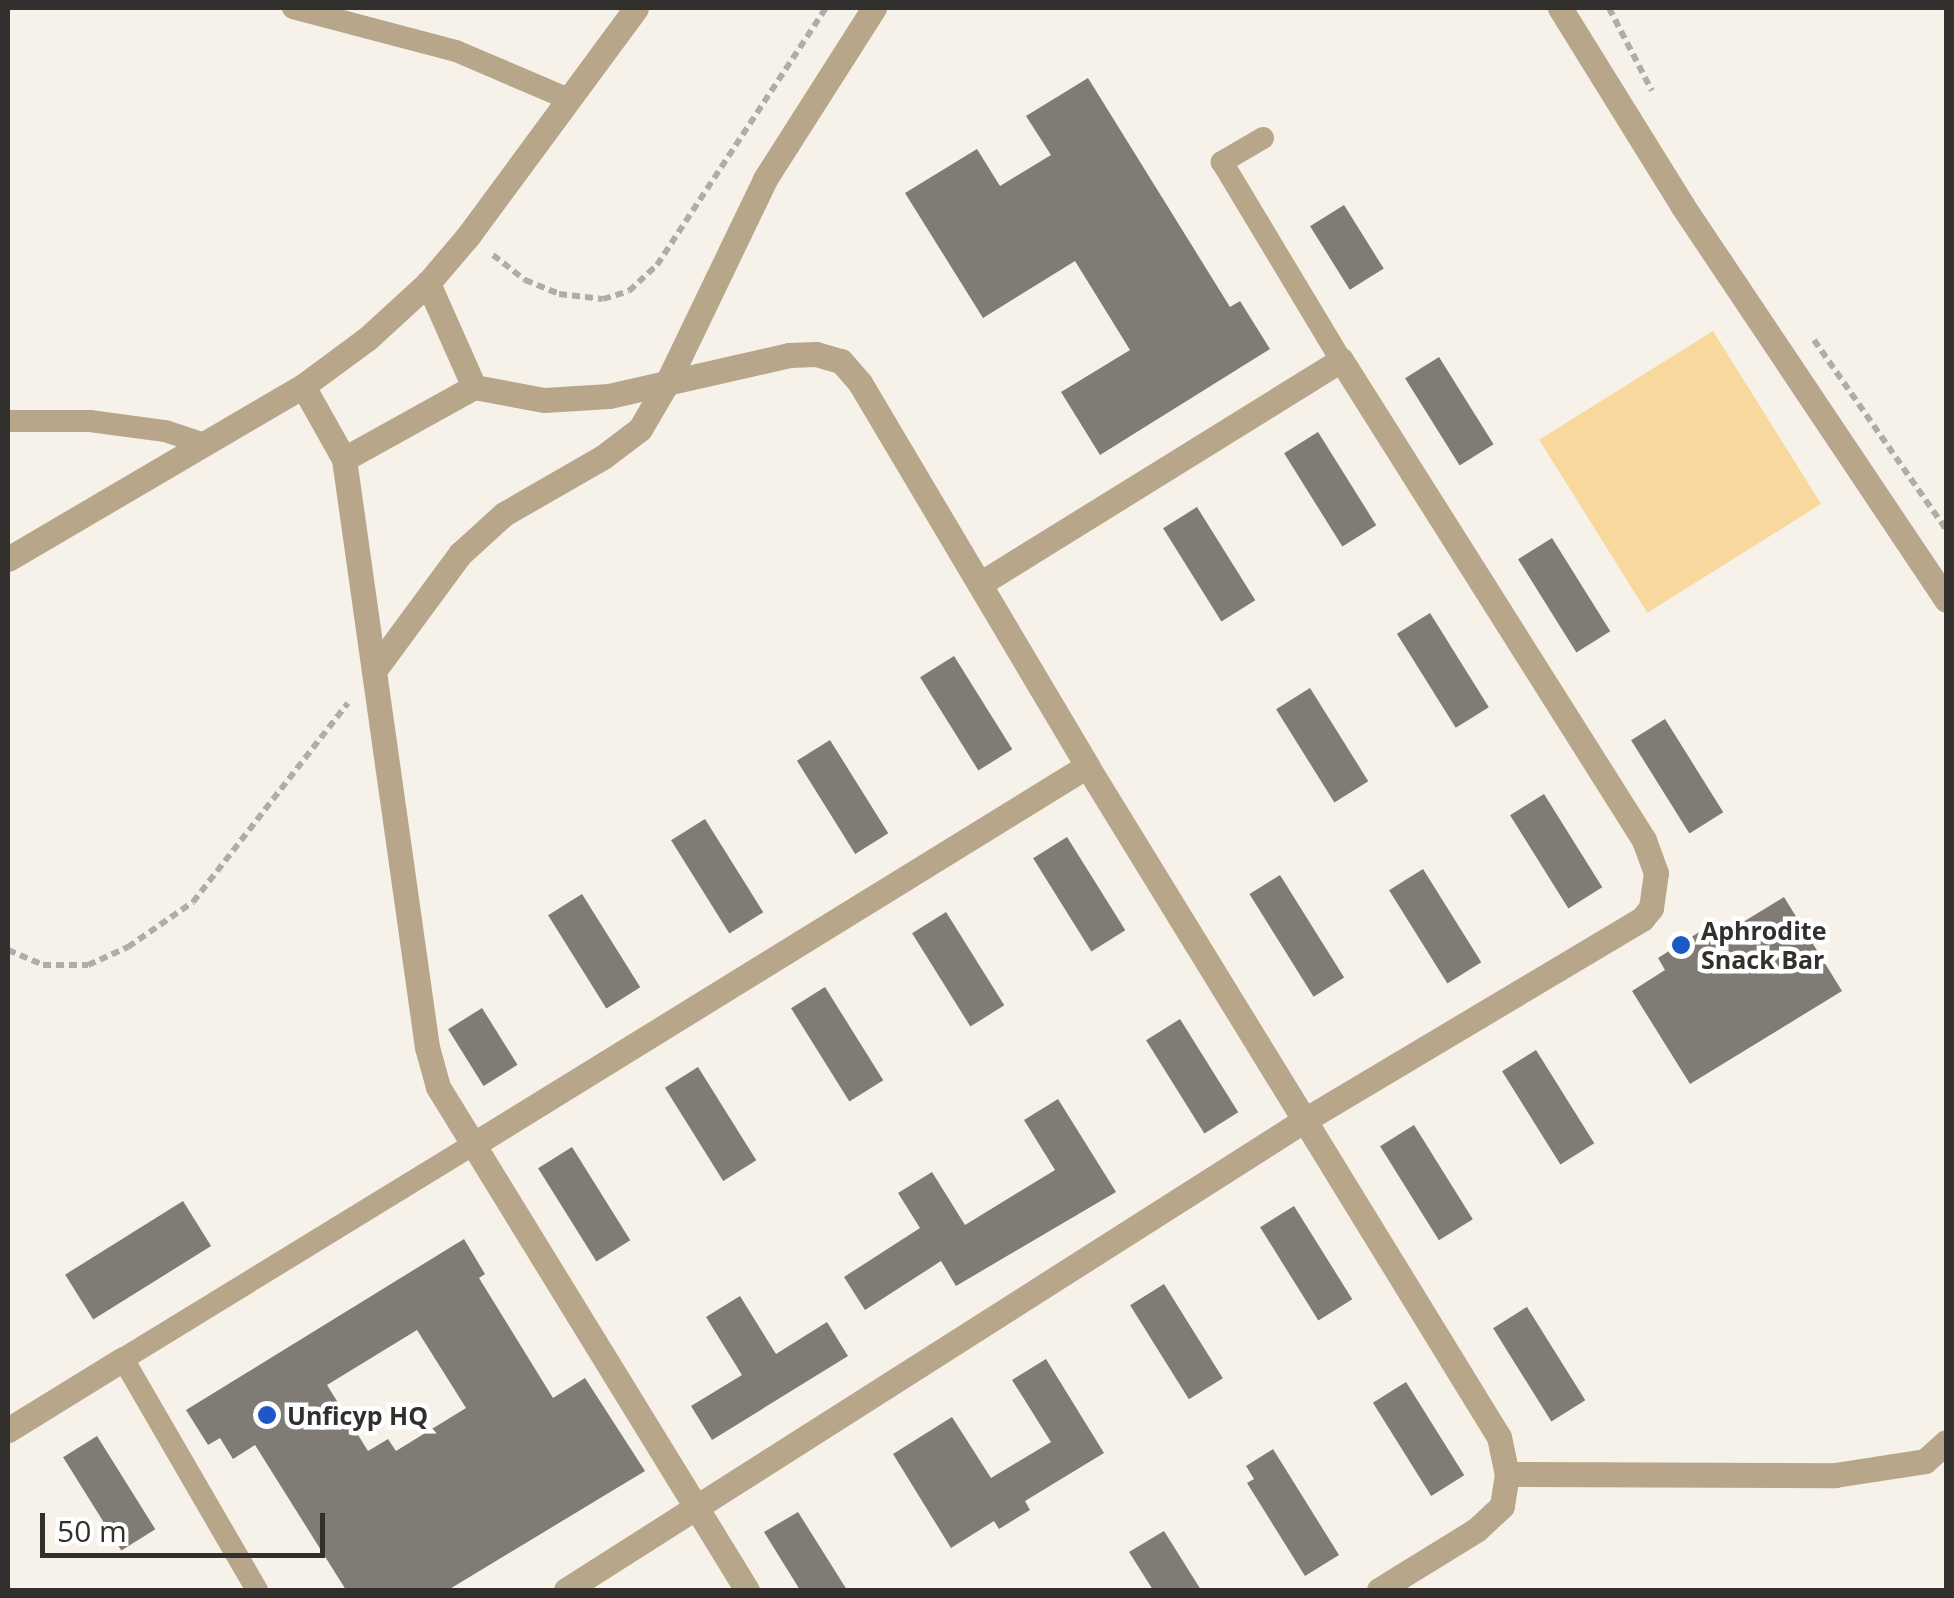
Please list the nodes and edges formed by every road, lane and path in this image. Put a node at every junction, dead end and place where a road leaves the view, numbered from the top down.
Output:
1 (292, 8) edge
2 (636, 8) edge
3 (826, 8) edge
4 (874, 8) edge
5 (1560, 8) edge
6 (1609, 8) edge
7 (1655, 97) dead end
8 (566, 98) junction
9 (1263, 138) dead end
10 (468, 236) junction
11 (428, 284) junction
12 (1806, 327) dead end
13 (1341, 360) junction
14 (667, 383) junction
15 (303, 386) junction
16 (487, 390) junction
17 (8, 421) edge
18 (203, 443) junction
19 (344, 458) junction
20 (1946, 528) edge
21 (8, 559) edge
22 (982, 583) junction
23 (1946, 600) edge
24 (376, 668) junction
25 (1086, 766) junction
26 (8, 950) edge
27 (1303, 1122) junction
28 (471, 1146) junction
29 (123, 1359) junction
30 (8, 1430) edge
31 (1946, 1442) edge
32 (1506, 1474) junction
33 (698, 1508) junction
34 (257, 1590) edge
35 (566, 1590) edge
36 (748, 1590) edge
37 (1378, 1590) edge

1 - 8 lane
2 - 8 street
3 - 10 path
4 - 14 street
5 - 23 street
6 - 7 path
8 - 10 street
9 - 13 lane
10 - 11 street
11 - 15 street
11 - 16 street
12 - 20 path
13 - 22 street
13 - 27 street
14 - 16 street
14 - 22 street
14 - 24 street
15 - 18 street
15 - 19 street
16 - 19 street
17 - 18 lane
18 - 21 street
19 - 24 street
22 - 25 street
24 - 26 path
24 - 28 street
25 - 27 street
25 - 28 street
27 - 32 street
27 - 33 street
28 - 29 lane
28 - 33 street
29 - 30 street
29 - 34 lane
31 - 32 street
32 - 37 street
33 - 35 street
33 - 36 street

